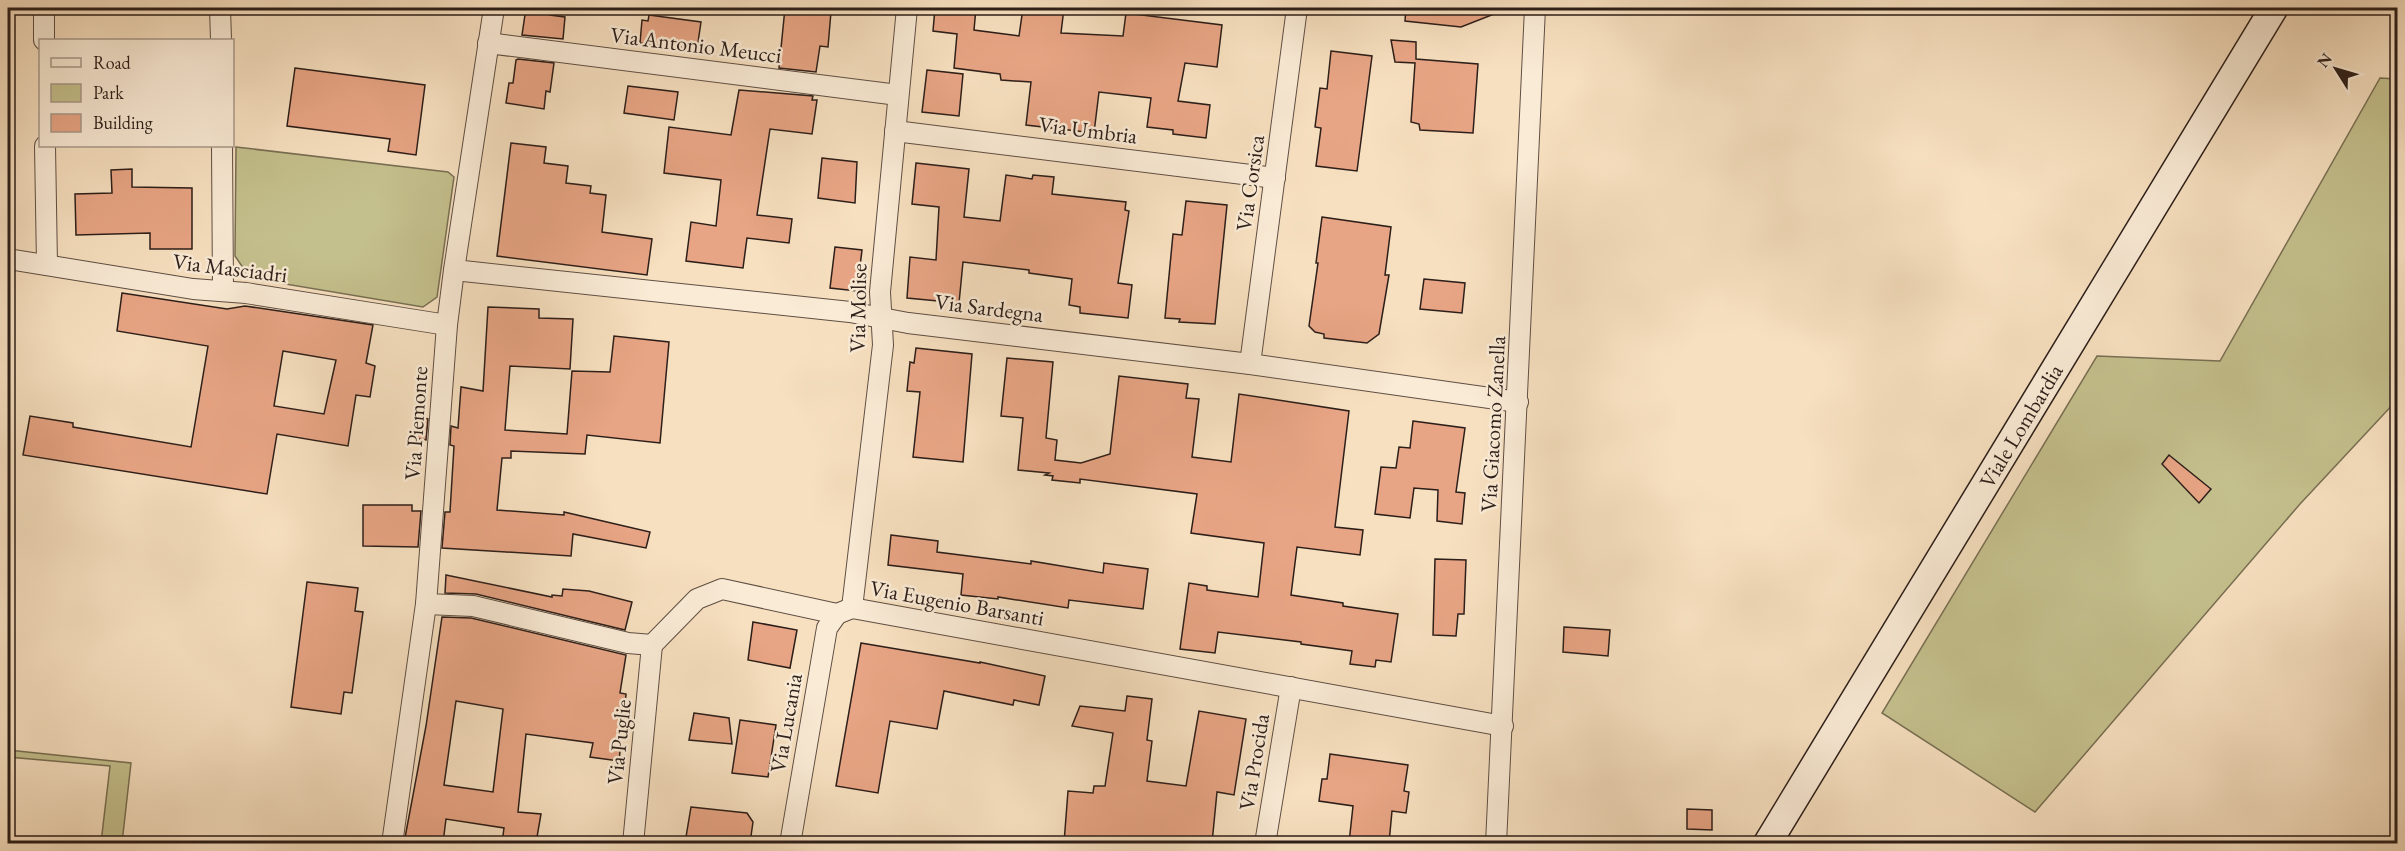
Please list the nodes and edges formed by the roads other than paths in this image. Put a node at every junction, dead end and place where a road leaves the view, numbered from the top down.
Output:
1 (44, 8) edge
2 (220, 8) edge
3 (494, 8) edge
4 (907, 8) edge
5 (1297, 8) edge
6 (1536, 8) edge
7 (2274, 8) edge
8 (44, 39) edge
9 (221, 39) edge
10 (488, 43) junction
11 (898, 95) junction
12 (895, 131) junction
13 (45, 147) edge
14 (222, 147) edge
15 (1275, 178) junction
16 (8, 259) edge
17 (46, 265) junction
18 (454, 270) junction
19 (223, 291) junction
20 (882, 318) junction
21 (447, 325) junction
22 (1250, 364) junction
23 (1518, 402) junction
24 (426, 604) junction
25 (845, 611) junction
26 (652, 645) junction
27 (1291, 687) junction
28 (1503, 726) junction
29 (392, 843) edge
30 (633, 843) edge
31 (790, 843) edge
32 (1265, 843) edge
33 (1496, 843) edge
34 (1767, 843) edge

1 - 8 street
2 - 9 street
3 - 10 street, Via Piemonte
4 - 11 street, Via Molise
5 - 15 street, Via Corsica
6 - 23 street, Via Giacomo Zanella
7 - 34 main road, Viale Lombardia
10 - 11 street, Via Antonio Meucci
10 - 18 street, Via Piemonte
11 - 12 street, Via Molise
12 - 15 street, Via Umbria
12 - 20 street, Via Molise
13 - 17 street
14 - 19 street
15 - 22 street, Via Corsica
16 - 17 street, Via Masciadri
17 - 19 street, Via Masciadri
18 - 20 street, Via Sardegna
18 - 21 street, Via Piemonte
19 - 21 street, Via Masciadri
20 - 22 street, Via Sardegna
20 - 25 street, Via Molise
21 - 24 street, Via Piemonte
22 - 23 street, Via Sardegna
23 - 28 street, Via Giacomo Zanella
24 - 26 street
24 - 29 street, Via Piemonte
25 - 26 street, Via Eugenio Barsanti
25 - 27 street, Via Eugenio Barsanti
25 - 31 street, Via Lucania
26 - 30 street, Via Puglie
27 - 28 street, Via Eugenio Barsanti
27 - 32 street, Via Procida
28 - 33 street, Via Giacomo Zanella

